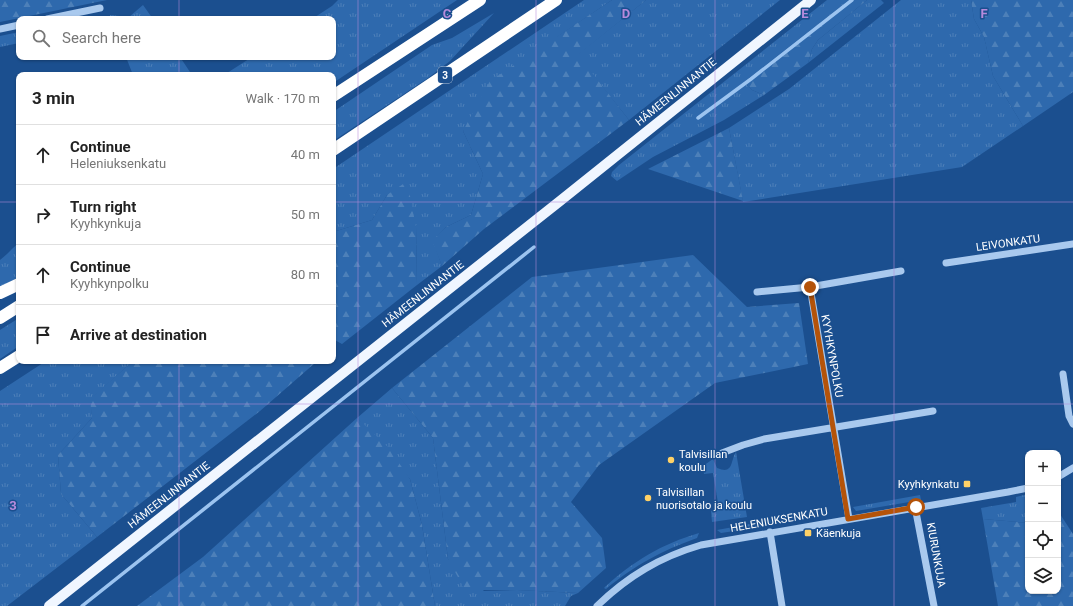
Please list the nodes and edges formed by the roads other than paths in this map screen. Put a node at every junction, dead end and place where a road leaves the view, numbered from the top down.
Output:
1 (480, 0) edge
2 (556, 0) edge
3 (811, 0) edge
4 (100, 8) dead end
5 (62, 16) edge
6 (16, 26) edge
7 (0, 29) edge
8 (336, 94) edge
9 (336, 148) edge
10 (1073, 244) edge
11 (946, 263) dead end
12 (901, 271) dead end
13 (16, 285) edge
14 (810, 287) junction
15 (757, 292) dead end
16 (0, 293) edge
17 (16, 308) edge
18 (0, 318) edge
19 (16, 358) edge
20 (0, 368) edge
21 (1063, 374) dead end
22 (933, 411) dead end
23 (1073, 424) edge
24 (834, 428) junction
25 (722, 453) dead end
26 (1073, 468) edge
27 (1061, 475) edge
28 (1025, 489) edge
29 (916, 507) junction
30 (848, 519) junction
31 (770, 532) junction
32 (49, 606) edge
33 (597, 606) edge
34 (782, 606) edge
35 (934, 606) edge

1 - 8 highway
2 - 9 highway, 3
3 - 32 main road, HÄMEENLINNANTIE
4 - 5 street
6 - 7 street
10 - 11 street, LEIVONKATU
12 - 14 street
13 - 16 highway
14 - 15 street
14 - 24 street, KYYHKYNPOLKU
17 - 18 highway
19 - 20 highway
21 - 23 street
22 - 24 street
24 - 25 street
24 - 30 street, KYYHKYNPOLKU
26 - 27 street
28 - 29 street, HELENIUKSENKATU
29 - 30 street, HELENIUKSENKATU
29 - 35 street, KIURUNKUJA
30 - 31 street, HELENIUKSENKATU
31 - 33 street, HELENIUKSENKATU
31 - 34 street

